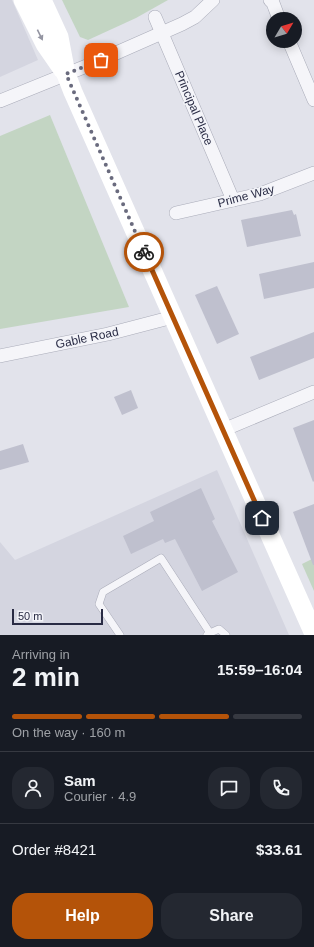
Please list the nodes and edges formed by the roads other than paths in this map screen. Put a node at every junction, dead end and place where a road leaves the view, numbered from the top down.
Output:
1 (23, 0) edge
2 (42, 0) edge
3 (213, 0) edge
4 (270, 0) edge
5 (276, 12) edge
6 (155, 17) dead end
7 (162, 33) junction
8 (292, 48) edge
9 (66, 74) junction
10 (314, 100) edge
11 (0, 102) edge
12 (314, 173) edge
13 (233, 200) junction
14 (176, 213) dead end
15 (173, 318) junction
16 (0, 356) edge
17 (314, 392) edge
18 (223, 430) junction
19 (208, 634) edge
20 (314, 634) edge
21 (120, 635) edge
22 (226, 635) edge

1 -> 9 street
2 - 9 street
3 - 7 street
4 - 5 street
6 - 7 street, Principal Place
7 - 9 street
7 - 13 street, Principal Place
8 - 10 street
9 - 11 street
9 - 15 street
12 - 13 street, Prime Way
13 - 14 street, Prime Way
15 - 16 street, Gable Road
15 - 18 street
17 - 18 street
18 - 20 street
19 - 21 lane
19 - 22 lane

